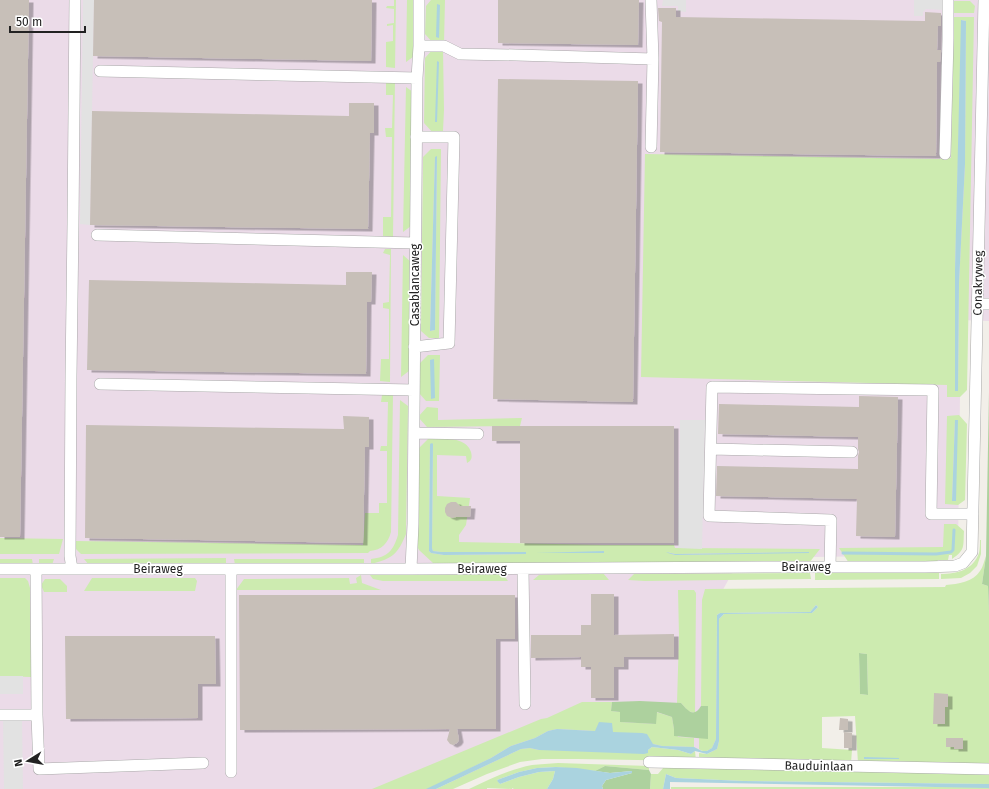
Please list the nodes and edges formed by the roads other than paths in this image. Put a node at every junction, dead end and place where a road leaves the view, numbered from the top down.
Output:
1 (75, 0) edge
2 (419, 0) edge
3 (651, 0) edge
4 (948, 0) edge
5 (984, 0) edge
6 (419, 46) junction
7 (653, 59) junction
8 (100, 71) dead end
9 (417, 78) junction
10 (416, 136) junction
11 (650, 147) dead end
12 (945, 154) dead end
13 (97, 235) dead end
14 (415, 243) junction
15 (984, 251) edge
16 (977, 304) junction
17 (989, 304) edge
18 (414, 347) junction
19 (100, 384) dead end
20 (414, 390) junction
21 (414, 433) junction
22 (478, 434) dead end
23 (711, 449) junction
24 (852, 452) dead end
25 (973, 514) junction
26 (963, 563) joint
27 (830, 567) junction
28 (36, 569) junction
29 (72, 569) junction
30 (231, 569) junction
31 (411, 569) junction
32 (523, 569) junction
33 (0, 570) edge
34 (525, 704) dead end
35 (0, 715) edge
36 (37, 715) junction
37 (649, 762) dead end
38 (203, 763) dead end
39 (989, 769) edge
40 (231, 772) dead end

1 - 29 street
2 - 6 street, Casablancaweg
3 - 7 street
4 - 12 street
5 - 15 street, Conakryweg
6 - 7 street
6 - 9 street, Casablancaweg
7 - 11 street
8 - 9 street
9 - 10 street, Casablancaweg
10 - 14 street, Casablancaweg
10 - 18 street
13 - 14 street
14 - 18 street, Casablancaweg
15 - 16 street, Conakryweg
16 - 17 street
16 - 25 street, Conakryweg
18 - 20 street, Casablancaweg
19 - 20 street
20 - 21 street, Casablancaweg
21 - 22 street
21 - 31 street, Casablancaweg
23 - 24 street
23 - 25 street
23 - 27 street
25 - 26 street, Conakryweg
26 - 27 street, Beiraweg
27 - 32 street, Beiraweg
28 - 29 street, Beiraweg
28 - 33 street, Beiraweg
28 - 36 street
29 - 30 street, Beiraweg
30 - 31 street, Beiraweg
30 - 40 street
31 - 32 street, Beiraweg
32 - 34 street
35 - 36 street
36 - 38 street
37 - 39 street, Bauduinlaan

